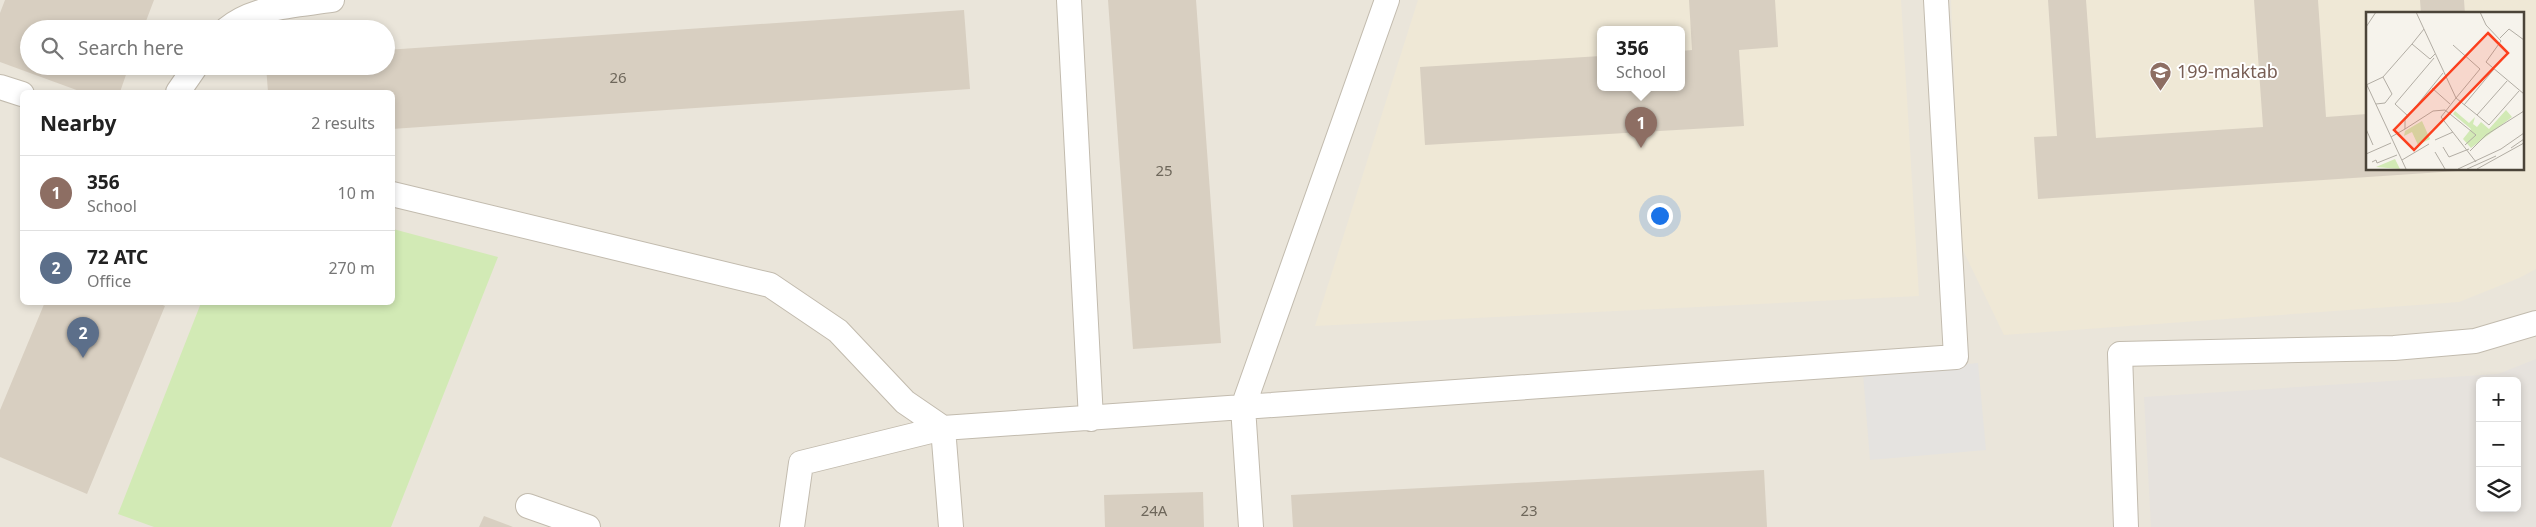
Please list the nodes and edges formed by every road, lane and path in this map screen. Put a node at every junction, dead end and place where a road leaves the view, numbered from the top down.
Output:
1 (332, 0) edge
2 (1069, 0) edge
3 (1387, 0) edge
4 (1936, 0) edge
5 (237, 20) edge
6 (190, 75) edge
7 (0, 87) edge
8 (179, 90) edge
9 (20, 93) edge
10 (395, 195) edge
11 (2536, 323) edge
12 (1243, 407) junction
13 (1091, 419) junction
14 (943, 428) junction
15 (528, 506) dead end
16 (588, 527) edge
17 (792, 527) edge
18 (951, 527) edge
19 (1251, 527) edge
20 (2126, 527) edge

1 - 5 lane
2 - 13 lane
3 - 12 lane
4 - 12 lane
6 - 8 lane
7 - 9 lane
10 - 14 lane
11 - 20 lane
12 - 13 lane
12 - 19 lane
13 - 14 lane
14 - 17 lane
14 - 18 lane
15 - 16 lane

